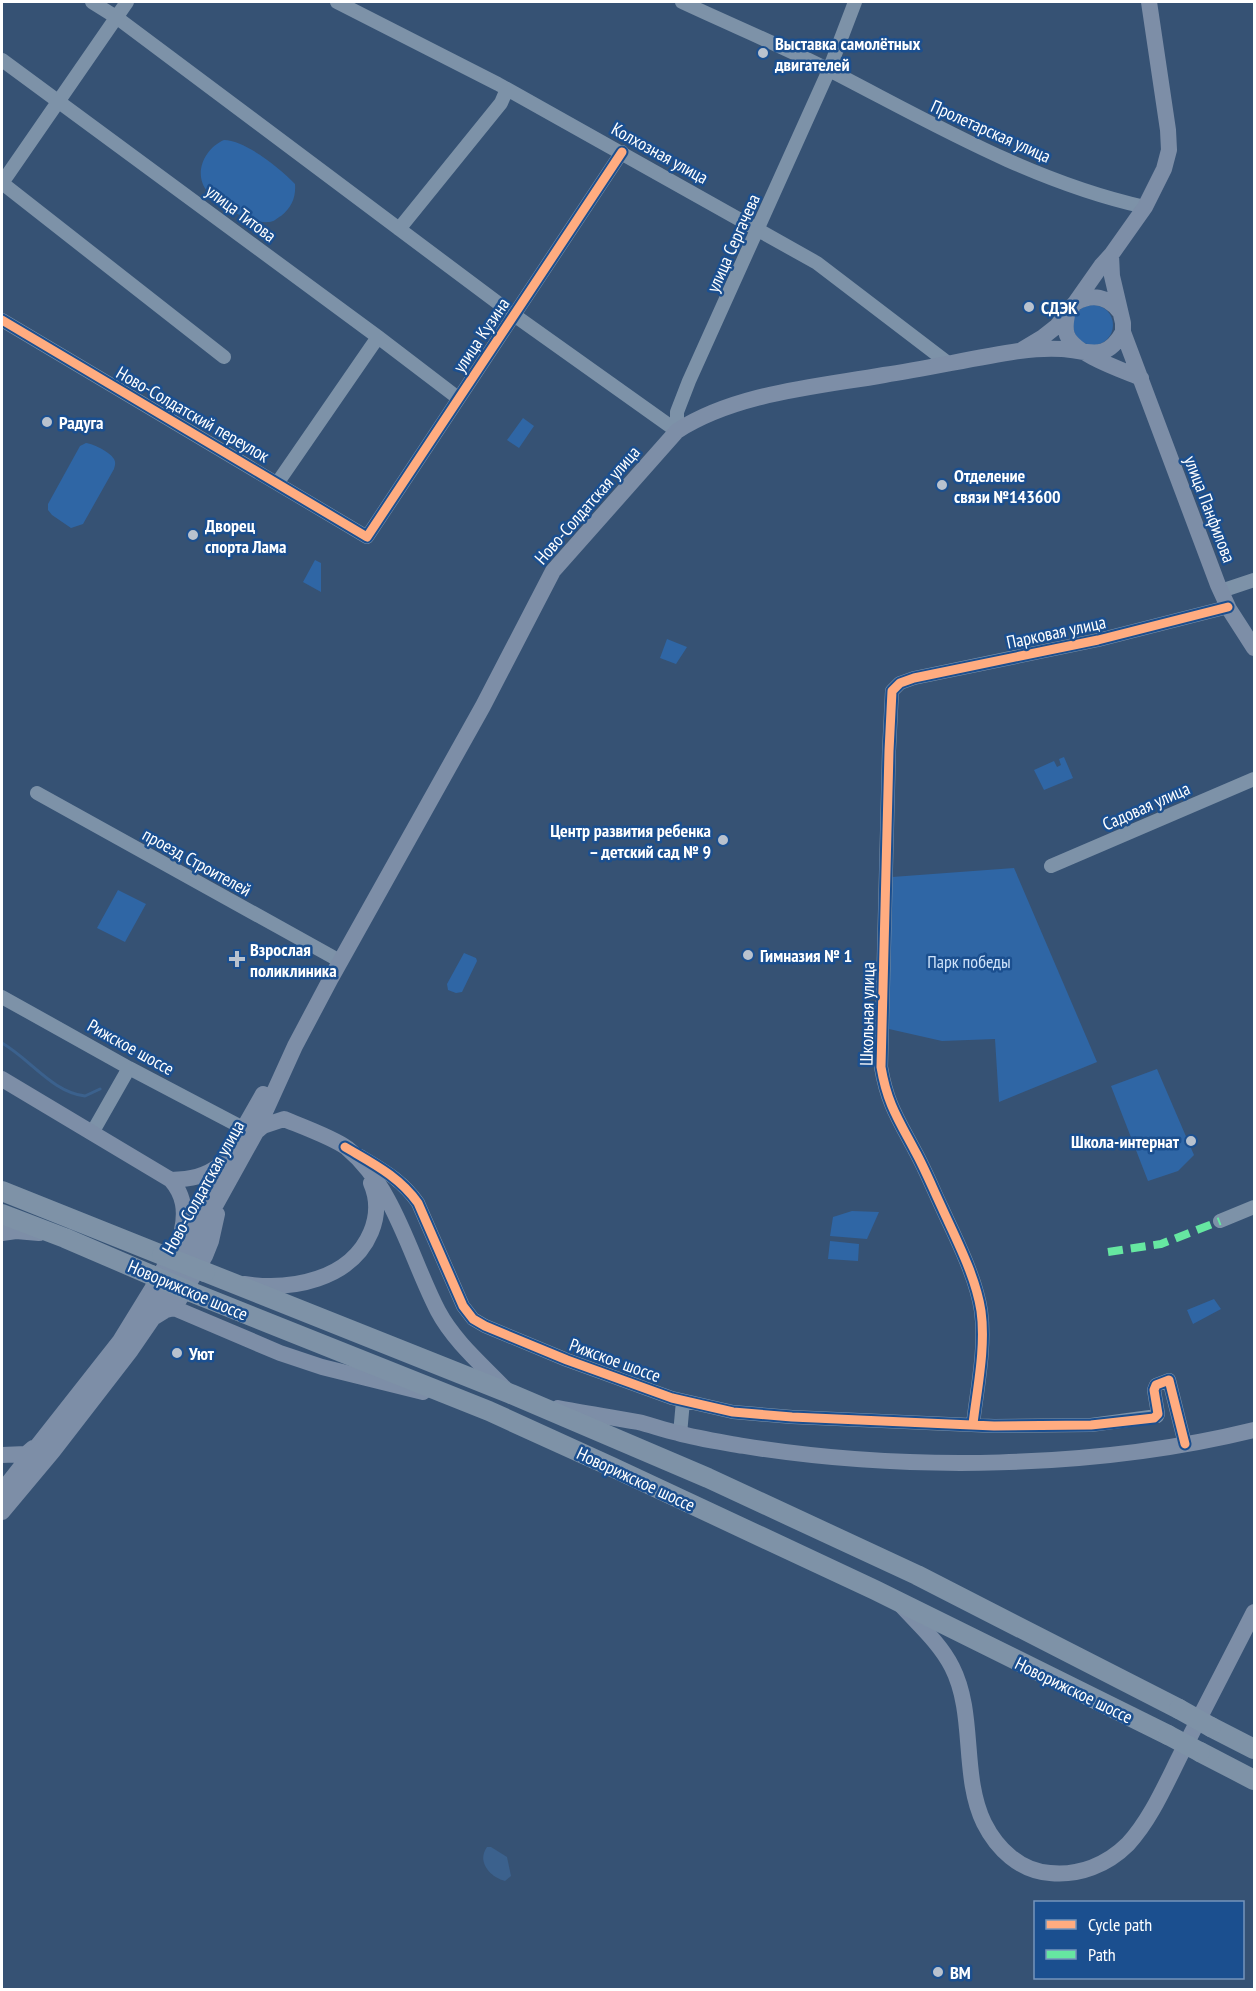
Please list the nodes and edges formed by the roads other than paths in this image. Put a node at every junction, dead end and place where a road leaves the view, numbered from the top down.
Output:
1 (92, 2) edge
2 (127, 2) edge
3 (337, 2) edge
4 (682, 2) edge
5 (855, 2) edge
6 (1149, 2) edge
7 (116, 17) junction
8 (2, 60) edge
9 (829, 70) junction
10 (507, 89) junction
11 (60, 101) junction
12 (622, 152) junction
13 (2, 183) edge
14 (1145, 207) junction
15 (399, 229) junction
16 (758, 229) junction
17 (1111, 255) junction
18 (1072, 307) junction
19 (1120, 312) junction
20 (514, 315) junction
21 (2, 320) edge
22 (1123, 332) junction
23 (378, 337) junction
24 (1019, 351) junction
25 (1084, 352) junction
26 (224, 357) dead end
27 (948, 363) junction
28 (1141, 378) junction
29 (458, 398) junction
30 (677, 431) junction
31 (278, 482) junction
32 (367, 537) joint
33 (1254, 580) edge
34 (1221, 591) junction
35 (1228, 607) junction
36 (1254, 648) edge
37 (892, 691) joint
38 (1254, 779) edge
39 (37, 793) dead end
40 (1052, 866) dead end
41 (340, 961) junction
42 (2, 997) edge
43 (295, 1046) junction
44 (129, 1068) junction
45 (2, 1079) edge
46 (279, 1083) junction
47 (284, 1119) junction
48 (250, 1130) junction
49 (92, 1133) junction
50 (345, 1147) junction
51 (224, 1162) junction
52 (365, 1168) junction
53 (171, 1180) junction
54 (2, 1191) edge
55 (221, 1196) junction
56 (1254, 1207) edge
57 (2, 1214) edge
58 (1220, 1221) dead end
59 (2, 1233) edge
60 (65, 1238) junction
61 (179, 1242) junction
62 (224, 1280) junction
63 (174, 1308) junction
64 (153, 1318) junction
65 (511, 1394) junction
66 (683, 1401) junction
67 (531, 1403) junction
68 (489, 1411) junction
69 (974, 1424) junction
70 (1254, 1430) edge
71 (680, 1434) junction
72 (39, 1443) junction
73 (1185, 1444) junction
74 (2, 1455) edge
75 (2, 1491) edge
76 (2, 1512) edge
77 (897, 1602) junction
78 (1254, 1612) edge
79 (1254, 1749) edge
80 (1254, 1780) edge

1 - 7 street
2 - 7 street
3 - 10 street, Колхозная улица
4 - 9 street, Пролетарская улица
5 - 9 street, улица Сергачева
6 - 14 main road
7 - 11 street
7 - 15 street
8 - 11 street, улица Титова
9 - 14 street, Пролетарская улица
9 - 16 street, улица Сергачева
10 - 12 street, Колхозная улица
10 - 15 street
11 - 13 street
11 - 23 street, улица Титова
12 - 16 street, Колхозная улица
12 - 20 street, улица Кузина
13 - 26 street
14 - 17 main road
15 - 20 street
16 - 27 street, Колхозная улица
16 - 30 street, улица Сергачева
17 - 18 main road
17 - 19 main road, улица Панфилова
18 - 19 main road
18 - 24 main road, Ново-Солдатская улица
18 - 25 main road
19 - 22 main road, улица Панфилова
20 - 29 street, улица Кузина
20 - 30 street
21 - 31 street, Ново-Солдатский переулок
22 - 25 main road
22 - 28 main road, улица Панфилова
23 - 29 street, улица Титова
23 - 31 street
24 - 25 main road, Ново-Солдатская улица
24 - 27 main road, Ново-Солдатская улица
25 - 28 main road
27 - 30 main road, Ново-Солдатская улица
28 - 34 main road, улица Панфилова
29 - 32 street, улица Кузина
30 - 41 main road, Ново-Солдатская улица
31 - 32 street, Ново-Солдатский переулок
33 - 34 street
34 - 35 main road, улица Панфилова
35 - 36 main road, улица Панфилова
35 - 37 street, Парковая улица
37 - 69 street, Школьная улица
38 - 40 street, Садовая улица
39 - 41 street, проезд Строителей
41 - 43 main road, Ново-Солдатская улица
42 - 44 street, Рижское шоссе
43 - 46 main road, Ново-Солдатская улица
43 - 48 main road, Ново-Солдатская улица
44 - 48 street, Рижское шоссе
44 - 49 street
45 - 49 main road
46 - 47 main road
46 - 48 main road, Ново-Солдатская улица
47 - 48 main road
47 - 50 main road
48 - 51 main road, Ново-Солдатская улица
48 - 55 main road, Ново-Солдатская улица
49 - 53 main road
50 - 52 main road
50 - 66 street, Рижское шоссе
51 - 53 main road
51 - 61 main road, Ново-Солдатская улица
52 - 62 main road
52 - 65 main road
53 - 61 main road
54 - 62 highway, Новорижское шоссе, bridge
55 - 63 main road
55 - 64 main road, Ново-Солдатская улица
56 - 58 street
57 - 60 highway, Новорижское шоссе
59 - 60 main road
60 - 68 highway, Новорижское шоссе, bridge
61 - 72 main road, Ново-Солдатская улица
62 - 65 highway, Новорижское шоссе
63 - 64 main road
63 - 68 main road
64 - 76 main road, Ново-Солдатская улица
65 - 67 highway, Новорижское шоссе
66 - 69 street, Рижское шоссе
66 - 71 street
67 - 71 main road
67 - 79 highway, Новорижское шоссе, bridge
68 - 77 highway, Новорижское шоссе
69 - 73 street, Рижское шоссе
70 - 73 main road
71 - 73 main road
72 - 74 main road
72 - 75 main road, Ново-Солдатская улица
77 - 78 main road
77 - 80 highway, Новорижское шоссе, bridge

